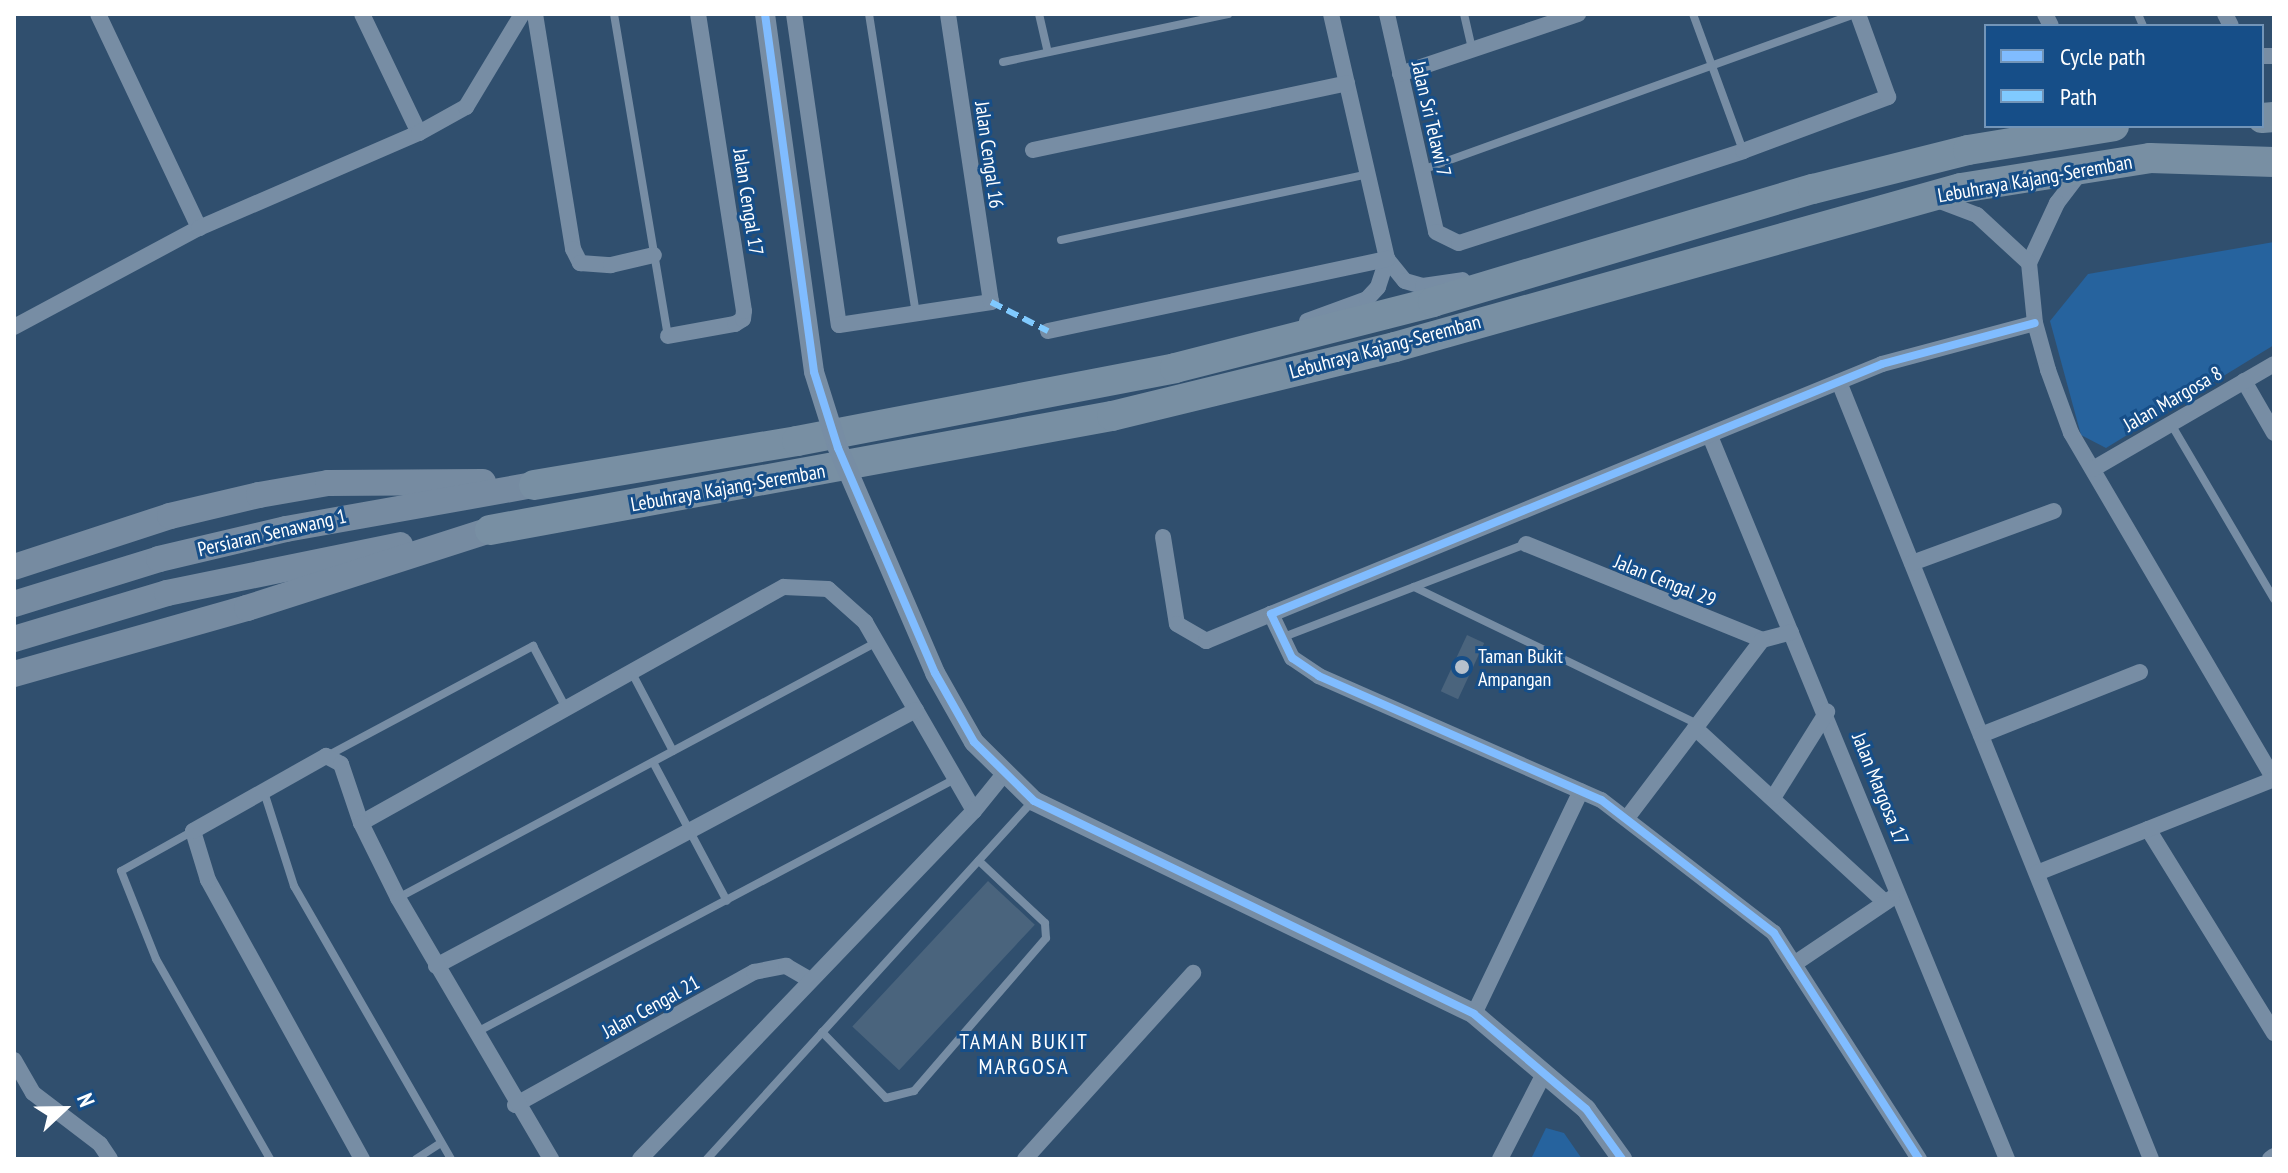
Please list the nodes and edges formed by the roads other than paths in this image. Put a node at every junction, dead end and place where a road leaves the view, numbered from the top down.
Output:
1 (98, 14) edge
2 (362, 14) edge
3 (522, 14) edge
4 (535, 14) edge
5 (614, 14) edge
6 (698, 14) edge
7 (765, 14) edge
8 (794, 14) edge
9 (869, 14) edge
10 (948, 14) edge
11 (1039, 14) edge
12 (1228, 14) edge
13 (1331, 14) edge
14 (1387, 14) edge
15 (1464, 14) edge
16 (1578, 14) edge
17 (1693, 14) edge
18 (1857, 14) edge
19 (1554, 18) edge
20 (1472, 50) junction
21 (1048, 52) junction
22 (1003, 62) dead end
23 (1712, 66) junction
24 (1400, 74) junction
25 (1347, 83) junction
26 (2102, 128) edge
27 (419, 133) junction
28 (1033, 150) dead end
29 (1743, 151) junction
30 (2274, 162) edge
31 (2083, 169) junction
32 (1422, 170) junction
33 (1368, 174) junction
34 (1929, 197) junction
35 (199, 228) junction
36 (1061, 240) dead end
37 (654, 255) junction
38 (1387, 259) junction
39 (2029, 263) junction
40 (1558, 266) junction
41 (916, 313) junction
42 (2035, 323) junction
43 (14, 327) edge
44 (1048, 331) dead end
45 (668, 336) joint
46 (2274, 364) edge
47 (1175, 368) junction
48 (2244, 381) junction
49 (1839, 382) junction
50 (2171, 424) junction
51 (2274, 433) edge
52 (1710, 436) junction
53 (2093, 469) junction
54 (534, 485) junction
55 (2054, 511) dead end
56 (490, 530) junction
57 (1163, 537) dead end
58 (1526, 544) joint
59 (1912, 563) junction
60 (14, 567) edge
61 (1414, 587) junction
62 (2274, 599) edge
63 (14, 604) edge
64 (1271, 614) junction
65 (1791, 632) junction
66 (1280, 638) junction
67 (14, 639) edge
68 (1762, 640) junction
69 (877, 642) junction
70 (631, 672) junction
71 (2140, 672) dead end
72 (18, 673) edge
73 (566, 708) junction
74 (916, 710) junction
75 (1827, 712) junction
76 (1696, 726) junction
77 (1981, 735) junction
78 (673, 751) junction
79 (2268, 755) edge
80 (326, 756) junction
81 (653, 762) junction
82 (1003, 775) junction
83 (955, 778) junction
84 (2274, 779) edge
85 (264, 791) junction
86 (1581, 791) junction
87 (1773, 798) junction
88 (1034, 801) junction
89 (974, 811) junction
90 (1627, 818) junction
91 (361, 823) junction
92 (2148, 829) junction
93 (193, 831) junction
94 (690, 832) junction
95 (979, 861) junction
96 (2037, 873) junction
97 (398, 898) junction
98 (727, 901) junction
99 (1794, 964) junction
100 (436, 966) junction
101 (1193, 973) dead end
102 (810, 980) junction
103 (1474, 1014) junction
104 (822, 1032) junction
105 (474, 1033) junction
106 (2274, 1033) edge
107 (14, 1060) edge
108 (1545, 1072) junction
109 (515, 1105) junction
110 (439, 1144) junction
111 (110, 1159) edge
112 (270, 1159) edge
113 (362, 1159) edge
114 (416, 1159) edge
115 (451, 1159) edge
116 (551, 1159) edge
117 (640, 1159) edge
118 (707, 1159) edge
119 (1025, 1159) edge
120 (1500, 1159) edge
121 (1622, 1159) edge
122 (1919, 1159) edge
123 (2007, 1159) edge
124 (2151, 1159) edge

1 - 35 street
2 - 27 street
3 - 27 street
4 - 37 street
5 - 37 lane
6 - 45 street, Jalan Cengal 17
7 - 82 street, bridge
8 - 41 street
9 - 41 lane
10 - 41 street, Jalan Cengal 16
11 - 21 lane
12 - 21 lane
13 - 25 street
14 - 24 street, Jalan Sri Telawi 7
15 - 20 lane
16 - 19 street
17 - 23 lane
18 - 23 lane
18 - 29 street
19 - 20 street
20 - 24 street
21 - 22 lane
23 - 29 lane
23 - 32 lane
24 - 32 street, Jalan Sri Telawi 7
25 - 28 street
25 - 33 street
26 - 40 highway, Lebuhraya Kajang-Seremban
27 - 35 street
29 - 32 street, Jalan Sri Telawi 7
30 - 31 highway, Lebuhraya Kajang-Seremban
31 - 34 highway, Lebuhraya Kajang-Seremban
31 - 39 street
33 - 36 lane
33 - 38 street
34 - 39 street
34 - 56 highway, Lebuhraya Kajang-Seremban
35 - 43 street
37 - 45 lane
38 - 40 street
38 - 44 street
38 - 47 street
39 - 42 street
40 - 47 highway, Lebuhraya Kajang-Seremban
42 - 49 street
42 - 53 street
46 - 48 street, Jalan Margosa 8
47 - 54 highway, Lebuhraya Kajang-Seremban
48 - 50 street, Jalan Margosa 8
48 - 51 street
49 - 52 street
49 - 59 street
50 - 53 street, Jalan Margosa 8
50 - 62 lane
52 - 64 street
52 - 65 street, Jalan Margosa 17
53 - 79 street
54 - 60 main road
54 - 63 main road, Persiaran Senawang 1
55 - 59 street
56 - 67 main road, Persiaran Senawang 1
56 - 72 main road
57 - 64 street
58 - 61 lane
58 - 68 street, Jalan Cengal 29
59 - 77 street
61 - 66 lane
61 - 76 lane
64 - 66 street
65 - 68 street
65 - 75 street, Jalan Margosa 17
66 - 86 street
68 - 76 street
69 - 70 street
69 - 74 street
69 - 78 lane
70 - 73 street
70 - 78 lane
71 - 77 street
73 - 80 lane
73 - 91 street
74 - 83 street
74 - 94 street
75 - 87 street
75 - 123 street, Jalan Margosa 17
76 - 87 street
76 - 90 street
77 - 96 street
78 - 81 lane
79 - 84 street
80 - 85 street
80 - 91 street
81 - 94 lane
81 - 97 lane
82 - 88 street
82 - 89 street
83 - 89 street
83 - 98 lane
84 - 92 street
85 - 93 street
85 - 110 lane
86 - 90 street
86 - 103 street
87 - 99 street
88 - 95 lane
88 - 103 street
89 - 102 street
90 - 99 street
91 - 97 street
92 - 96 street
92 - 106 street
93 - 112 lane
93 - 113 street
94 - 98 lane
94 - 100 street
95 - 104 lane
95 - 104 lane
96 - 124 street
97 - 100 street
98 - 105 lane
99 - 122 street
100 - 105 street
101 - 119 street
102 - 109 street, Jalan Cengal 21
102 - 117 street
103 - 108 street
104 - 118 lane
105 - 109 street
107 - 111 street
108 - 120 street
108 - 121 street
109 - 116 street
110 - 114 lane
110 - 115 lane

